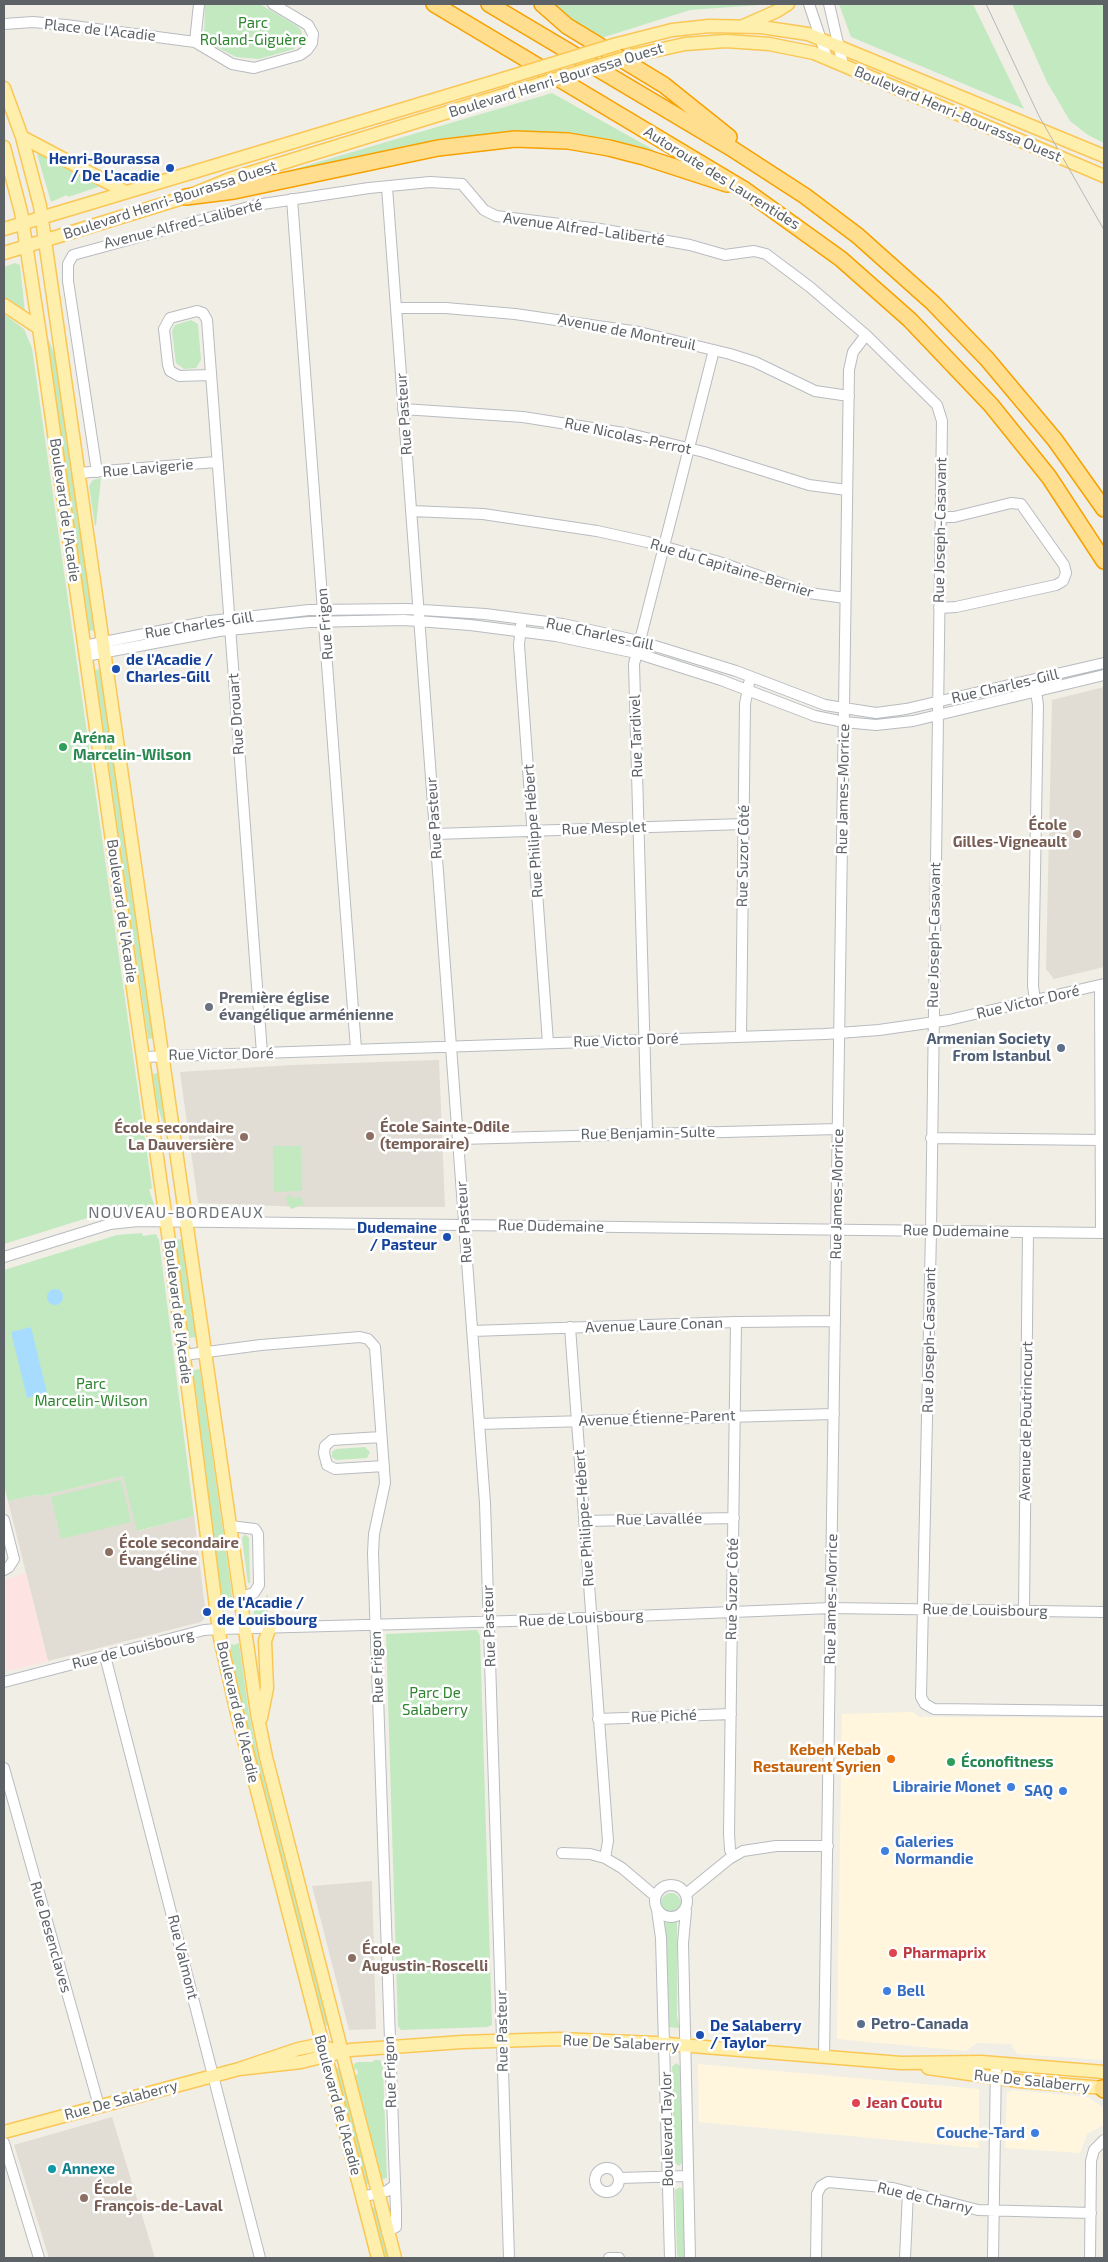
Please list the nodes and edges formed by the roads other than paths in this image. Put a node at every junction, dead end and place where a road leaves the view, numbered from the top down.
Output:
1 (199, 4) edge
2 (273, 4) edge
3 (434, 4) edge
4 (489, 4) edge
5 (542, 4) edge
6 (788, 4) edge
7 (809, 4) edge
8 (829, 4) edge
9 (4, 24) edge
10 (743, 26) junction
11 (820, 38) junction
12 (195, 42) junction
13 (839, 45) junction
14 (827, 58) junction
15 (843, 65) junction
16 (4, 88) edge
17 (22, 137) junction
18 (4, 146) edge
19 (1104, 156) edge
20 (1104, 176) edge
21 (387, 187) junction
22 (745, 190) junction
23 (124, 191) junction
24 (804, 196) junction
25 (186, 198) junction
26 (292, 199) junction
27 (42, 217) junction
28 (23, 223) junction
29 (4, 229) edge
30 (46, 240) junction
31 (27, 246) junction
32 (4, 253) edge
33 (4, 305) edge
34 (396, 308) junction
35 (39, 328) junction
36 (866, 335) junction
37 (714, 350) junction
38 (210, 375) junction
39 (849, 396) junction
40 (403, 409) junction
41 (940, 411) joint
42 (688, 448) junction
43 (216, 462) junction
44 (97, 472) junction
45 (80, 473) junction
46 (848, 490) junction
47 (1104, 509) edge
48 (411, 511) junction
49 (940, 517) junction
50 (663, 546) junction
51 (1104, 561) edge
52 (845, 598) junction
53 (939, 608) junction
54 (323, 609) junction
55 (418, 610) junction
56 (228, 618) junction
57 (522, 618) junction
58 (324, 621) junction
59 (419, 621) junction
60 (230, 630) junction
61 (520, 630) junction
62 (639, 641) junction
63 (104, 647) junction
64 (84, 651) junction
65 (636, 653) junction
66 (1104, 663) edge
67 (1104, 675) edge
68 (751, 677) junction
69 (1034, 680) junction
70 (748, 689) junction
71 (1036, 691) junction
72 (938, 702) junction
73 (844, 709) junction
74 (937, 715) junction
75 (844, 722) junction
76 (744, 824) junction
77 (639, 827) junction
78 (533, 830) junction
79 (435, 834) junction
80 (1102, 985) edge
81 (1035, 1000) junction
82 (932, 1023) junction
83 (840, 1032) junction
84 (741, 1037) junction
85 (644, 1039) junction
86 (548, 1043) junction
87 (451, 1045) junction
88 (356, 1049) junction
89 (262, 1053) junction
90 (162, 1056) junction
91 (143, 1058) junction
92 (838, 1129) junction
93 (647, 1133) junction
94 (459, 1138) junction
95 (931, 1138) junction
96 (1101, 1140) junction
97 (1103, 1198) edge
98 (166, 1221) junction
99 (187, 1222) junction
100 (464, 1225) junction
101 (837, 1230) junction
102 (931, 1231) junction
103 (1028, 1232) junction
104 (1103, 1233) edge
105 (4, 1257) edge
106 (836, 1321) junction
107 (736, 1322) junction
108 (570, 1327) junction
109 (472, 1331) junction
110 (206, 1352) junction
111 (184, 1355) junction
112 (834, 1414) junction
113 (736, 1415) junction
114 (576, 1420) junction
115 (479, 1424) junction
116 (382, 1437) junction
117 (384, 1466) junction
118 (734, 1518) junction
119 (4, 1520) edge
120 (584, 1521) junction
121 (230, 1526) junction
122 (5, 1535) edge
123 (4, 1570) edge
124 (240, 1597) junction
125 (831, 1608) junction
126 (923, 1609) junction
127 (1024, 1610) junction
128 (732, 1612) junction
129 (1104, 1612) edge
130 (591, 1617) junction
131 (489, 1621) junction
132 (376, 1624) junction
133 (270, 1627) junction
134 (244, 1628) junction
135 (219, 1629) junction
136 (105, 1656) junction
137 (4, 1682) edge
138 (1104, 1711) edge
139 (731, 1714) junction
140 (598, 1719) junction
141 (260, 1725) junction
142 (4, 1768) edge
143 (828, 1846) junction
144 (562, 1853) dead end
145 (733, 1856) junction
146 (605, 1858) junction
147 (686, 1894) junction
148 (654, 1896) junction
149 (657, 1910) junction
150 (686, 1910) junction
151 (502, 2040) junction
152 (664, 2044) junction
153 (685, 2046) junction
154 (389, 2047) junction
155 (341, 2051) junction
156 (325, 2052) junction
157 (824, 2057) junction
158 (901, 2063) junction
159 (996, 2063) junction
160 (1104, 2072) edge
161 (213, 2075) junction
162 (995, 2077) junction
163 (1104, 2089) edge
164 (99, 2106) junction
165 (4, 2132) edge
166 (1104, 2140) edge
167 (4, 2143) edge
168 (6, 2159) edge
169 (688, 2176) junction
170 (668, 2177) junction
171 (619, 2178) dead end
172 (394, 2186) junction
173 (908, 2192) junction
174 (378, 2193) junction
175 (362, 2197) junction
176 (993, 2210) junction
177 (1091, 2213) junction
178 (388, 2232) junction
179 (39, 2258) edge
180 (260, 2258) edge
181 (378, 2258) edge
182 (394, 2258) edge
183 (509, 2258) edge
184 (609, 2258) edge
185 (619, 2258) edge
186 (670, 2258) edge
187 (690, 2258) edge
188 (816, 2258) edge
189 (905, 2258) edge
190 (992, 2258) edge
191 (1090, 2258) edge

1 - 12 street
2 - 12 street, Place de l'Acadie
3 - 22 highway, Autoroute des Laurentides
4 - 24 highway, Autoroute des Laurentides
5 - 24 highway
6 - 10 main road
7 - 11 street
8 - 13 street
9 - 12 street, Place de l'Acadie
10 - 11 main road, Boulevard Henri-Bourassa Ouest
10 - 23 main road, Boulevard Henri-Bourassa Ouest, bridge
11 - 13 main road, Boulevard Henri-Bourassa Ouest
11 - 14 street
13 - 15 street
13 - 19 main road, Boulevard Henri-Bourassa Ouest
14 - 15 main road, Boulevard Henri-Bourassa Ouest
14 - 25 main road, Boulevard Henri-Bourassa Ouest, bridge
15 - 20 main road, Boulevard Henri-Bourassa Ouest
16 - 17 main road, Boulevard de l'Acadie
17 - 23 main road
17 - 27 main road, Boulevard de l'Acadie
18 - 28 main road, Boulevard de l'Acadie
21 - 26 street, Avenue Alfred-Laliberté
21 - 34 street, Rue Pasteur
21 - 36 street, Avenue Alfred-Laliberté
22 - 25 highway
22 - 51 highway, Autoroute des Laurentides
23 - 27 main road, Boulevard Henri-Bourassa Ouest
24 - 47 highway, Autoroute des Laurentides
25 - 30 main road, Boulevard Henri-Bourassa Ouest
26 - 44 street, Avenue Alfred-Laliberté
26 - 54 street, Rue Frigon
27 - 28 main road, Boulevard Henri-Bourassa Ouest
27 - 30 main road, Boulevard de l'Acadie
28 - 29 main road, Boulevard Henri-Bourassa Ouest
28 - 31 main road, Boulevard de l'Acadie
30 - 31 main road, Boulevard Henri-Bourassa Ouest
30 - 45 main road, Boulevard de l'Acadie
31 - 32 main road, Boulevard Henri-Bourassa Ouest
31 - 35 main road, Boulevard de l'Acadie
33 - 35 main road
34 - 37 street, Avenue de Montreuil
34 - 40 street, Rue Pasteur
35 - 64 main road, Boulevard de l'Acadie
36 - 39 street, Rue James-Morrice
36 - 41 street, Avenue Alfred-Laliberté
37 - 39 street, Avenue de Montreuil
37 - 42 street, Rue Tardivel
38 - 38 street, Rue Drouart
38 - 43 street, Rue Drouart
39 - 46 street, Rue James-Morrice
40 - 42 street, Rue Nicolas-Perrot
40 - 48 street, Rue Pasteur
41 - 49 street, Rue Joseph-Casavant
42 - 46 street, Rue Nicolas-Perrot
42 - 50 street, Rue Tardivel
43 - 44 street, Rue Lavigerie
43 - 56 street, Rue Drouart
44 - 45 street, Rue Lavigerie
45 - 63 main road, Boulevard de l'Acadie
46 - 52 street, Rue James-Morrice
48 - 50 street, Rue du Capitaine-Bernier
48 - 55 street, Rue Pasteur
49 - 53 street, Rue Joseph-Casavant
49 - 53 street
50 - 52 street, Rue du Capitaine-Bernier
50 - 62 street, Rue Tardivel
52 - 73 street, Rue James-Morrice
53 - 72 street, Rue Joseph-Casavant
54 - 55 street, Rue Charles-Gill
54 - 56 street, Rue Charles-Gill
54 - 58 street, Rue Frigon
55 - 57 street, Rue Charles-Gill
55 - 59 street, Rue Pasteur
56 - 60 street, Rue Drouart
56 - 63 street, Rue Charles-Gill
57 - 61 street, Rue Philippe Hébert
57 - 62 street, Rue Charles-Gill
58 - 59 street, Rue Charles-Gill
58 - 60 street, Rue Charles-Gill
58 - 88 street, Rue Frigon
59 - 61 street, Rue Charles-Gill
59 - 79 street, Rue Pasteur
60 - 63 street, Rue Charles-Gill
60 - 89 street, Rue Drouart
61 - 65 street, Rue Charles-Gill
61 - 78 street, Rue Philippe Hébert
62 - 65 street, Rue Tardivel
62 - 68 street, Rue Charles-Gill
63 - 64 street, Rue Charles-Gill
63 - 90 main road, Boulevard de l'Acadie
64 - 91 main road, Boulevard de l'Acadie
65 - 70 street, Rue Charles-Gill
65 - 77 street, Rue Tardivel
66 - 69 street, Rue Charles-Gill
67 - 71 street, Rue Charles-Gill
68 - 70 street, Rue Suzor Côté
68 - 73 street, Rue Charles-Gill
69 - 71 street
69 - 72 street, Rue Charles-Gill
70 - 75 street, Rue Charles-Gill
70 - 76 street, Rue Suzor Côté
71 - 74 street, Rue Charles-Gill
71 - 81 street
72 - 73 street, Rue Charles-Gill
72 - 74 street, Rue Joseph-Casavant
73 - 75 street, Rue James-Morrice
74 - 75 street, Rue Charles-Gill
74 - 82 street, Rue Joseph-Casavant
75 - 83 street, Rue James-Morrice
76 - 77 street, Rue Mesplet
76 - 84 street, Rue Suzor Côté
77 - 78 street, Rue Mesplet
77 - 85 street, Rue Tardivel
78 - 79 street, Rue Mesplet
78 - 86 street, Rue Philippe Hébert
79 - 87 street, Rue Pasteur
80 - 81 street, Rue Victor Doré
80 - 96 street
81 - 82 street, Rue Victor Doré
82 - 83 street, Rue Victor Doré
82 - 95 street, Rue Joseph-Casavant
83 - 84 street, Rue Victor Doré
83 - 92 street, Rue James-Morrice
84 - 85 street, Rue Victor Doré
85 - 86 street, Rue Victor Doré
85 - 93 street, Rue Tardivel
86 - 87 street, Rue Victor Doré
87 - 88 street, Rue Victor Doré
87 - 94 street, Rue Pasteur
88 - 89 street, Rue Victor Doré
89 - 90 street, Rue Victor Doré
90 - 91 street, Rue Victor Doré
90 - 99 main road, Boulevard de l'Acadie
91 - 98 main road, Boulevard de l'Acadie
92 - 93 street, Rue Benjamin-Sulte
92 - 101 street, Rue James-Morrice
93 - 94 street, Rue Benjamin-Sulte
94 - 100 street, Rue Pasteur
95 - 96 street
95 - 102 street, Rue Joseph-Casavant
96 - 97 street
97 - 104 street
98 - 99 street, Rue Dudemaine
98 - 105 street, Rue Dudemaine
98 - 111 main road, Boulevard de l'Acadie
99 - 100 street, Rue Dudemaine
99 - 110 main road, Boulevard de l'Acadie
100 - 101 street, Rue Dudemaine
100 - 109 street, Rue Pasteur
101 - 102 street, Rue Dudemaine
101 - 106 street, Rue James-Morrice
102 - 103 street, Rue Dudemaine
102 - 126 street, Rue Joseph-Casavant
103 - 104 street, Rue Dudemaine
103 - 127 street, Avenue de Poutrincourt
106 - 107 street, Avenue Laure Conan
106 - 112 street, Rue James-Morrice
107 - 108 street, Avenue Laure Conan
107 - 113 street, Rue Suzor Côté
108 - 109 street, Avenue Laure Conan
108 - 114 street, Rue Philippe-Hébert
109 - 115 street, Rue Pasteur
110 - 111 street, Rue Frigon
110 - 116 street, Rue Frigon
110 - 121 main road, Boulevard de l'Acadie
111 - 135 main road, Boulevard de l'Acadie
112 - 113 street, Avenue Étienne-Parent
112 - 125 street, Rue James-Morrice
113 - 114 street, Avenue Étienne-Parent
113 - 118 street, Rue Suzor Côté
114 - 115 street, Avenue Étienne-Parent
114 - 120 street, Rue Philippe-Hébert
115 - 131 street, Rue Pasteur
116 - 117 street, Rue Frigon
116 - 117 street
117 - 132 street, Rue Frigon
118 - 120 street, Rue Lavallée
118 - 128 street, Rue Suzor Côté
119 - 122 street
120 - 130 street, Rue Philippe-Hébert
121 - 124 main road, Boulevard de l'Acadie
121 - 124 street
122 - 123 street
124 - 134 main road, Boulevard de l'Acadie
125 - 126 street, Rue de Louisbourg
125 - 128 street, Rue de Louisbourg
125 - 143 street, Rue James-Morrice
126 - 127 street, Rue de Louisbourg
126 - 138 street, Rue Joseph-Casavant
127 - 129 street, Rue de Louisbourg
128 - 130 street, Rue de Louisbourg
128 - 139 street, Rue Suzor Côté
130 - 131 street, Rue de Louisbourg
130 - 140 street, Rue Philippe-Hébert
131 - 132 street, Rue de Louisbourg
131 - 151 street, Rue Pasteur
132 - 133 street, Rue de Louisbourg
132 - 154 street, Rue Frigon
133 - 134 street, Rue de Louisbourg
133 - 141 main road
134 - 135 street, Rue de Louisbourg
134 - 141 main road, Boulevard de l'Acadie
135 - 136 street, Rue de Louisbourg
135 - 156 main road, Boulevard de l'Acadie
136 - 137 street, Rue de Louisbourg
136 - 161 street, Rue Valmont
139 - 140 street, Rue Piché
139 - 145 street, Rue Suzor Côté
140 - 146 street, Rue Philippe-Hébert
141 - 155 main road, Boulevard de l'Acadie
142 - 164 street, Rue Desenclaves
143 - 145 street
143 - 157 street, Rue James-Morrice
144 - 146 street
145 - 147 street
146 - 148 street
147 - 148 street
147 - 150 street
148 - 149 street
149 - 150 street
149 - 152 street, Boulevard Taylor
150 - 153 street, Boulevard Taylor
151 - 152 main road, Rue De Salaberry
151 - 154 main road, Rue De Salaberry
151 - 183 street, Rue Pasteur
152 - 153 main road, Rue De Salaberry
152 - 170 street, Boulevard Taylor
153 - 157 main road, Rue De Salaberry
153 - 169 street, Boulevard Taylor
154 - 155 main road, Rue De Salaberry
154 - 172 street, Rue Frigon
155 - 156 main road, Rue De Salaberry
155 - 174 main road, Boulevard de l'Acadie
156 - 161 main road, Rue De Salaberry
156 - 175 main road, Boulevard de l'Acadie
157 - 158 main road, Rue De Salaberry
158 - 159 main road, Rue De Salaberry
158 - 162 main road, Rue De Salaberry
159 - 160 main road, Rue De Salaberry
159 - 162 street
161 - 164 main road, Rue De Salaberry
161 - 180 street, Rue Valmont
162 - 163 main road, Rue De Salaberry
162 - 176 street
164 - 165 main road, Rue De Salaberry
166 - 177 street
167 - 168 street
168 - 179 street
169 - 170 street
169 - 187 street, Boulevard Taylor
170 - 171 street
170 - 186 street, Boulevard Taylor
172 - 174 street
172 - 178 street, Rue Frigon
173 - 176 street, Rue de Charny
173 - 188 street, Rue de Charny
173 - 189 street
174 - 175 street
174 - 178 main road, Boulevard de l'Acadie
175 - 181 main road, Boulevard de l'Acadie
176 - 177 street, Rue de Charny
176 - 190 street
177 - 191 street
178 - 182 main road, Boulevard de l'Acadie
184 - 185 street

